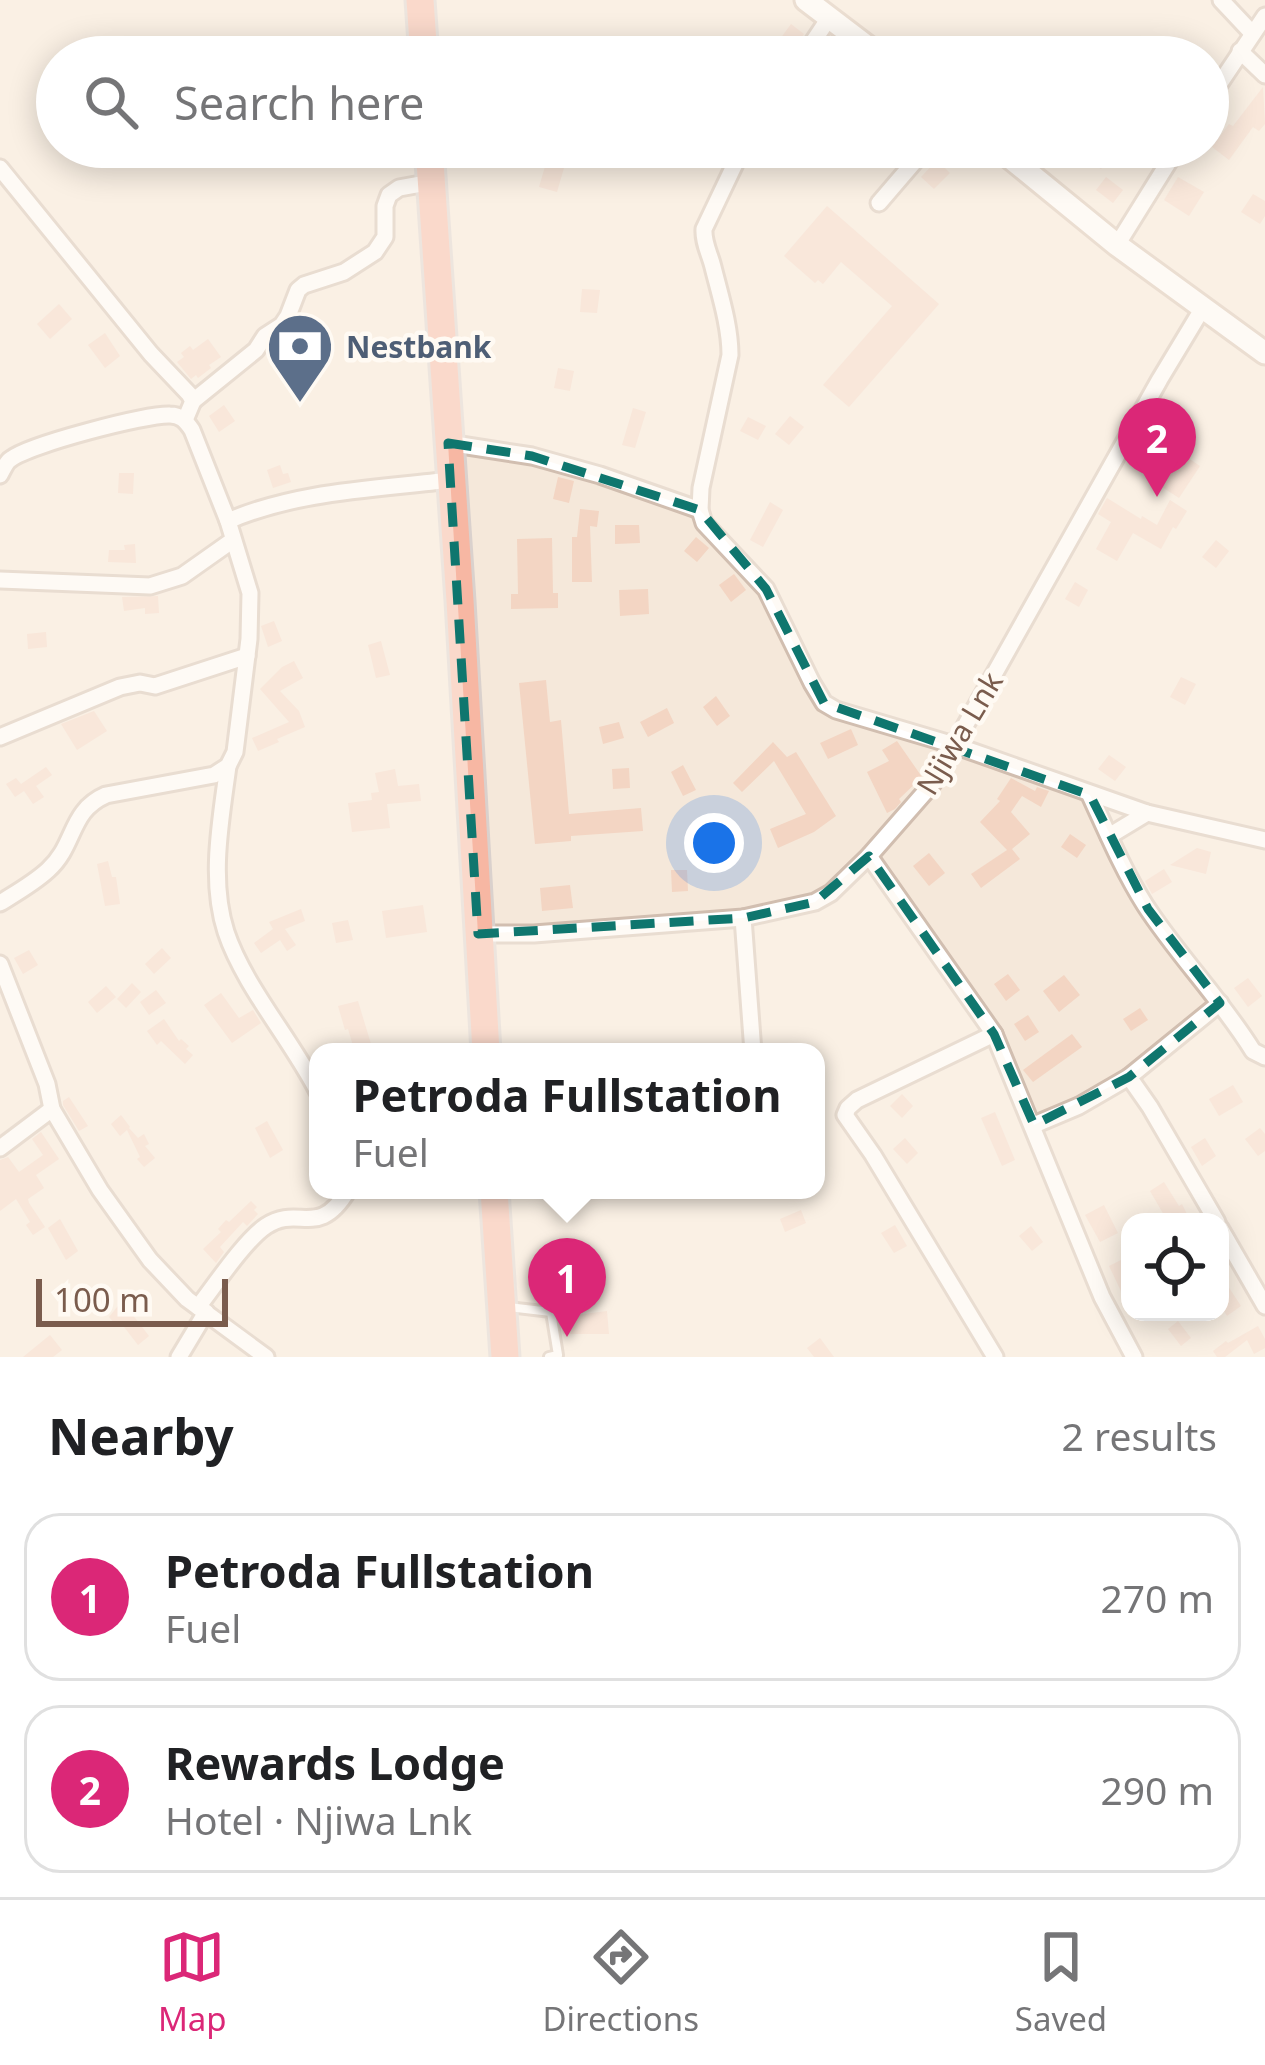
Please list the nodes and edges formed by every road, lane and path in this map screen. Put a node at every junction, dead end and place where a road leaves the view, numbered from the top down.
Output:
1 (420, 0) edge
2 (806, 0) edge
3 (1221, 0) edge
4 (1265, 16) edge
5 (830, 18) junction
6 (1252, 32) junction
7 (423, 36) edge
8 (817, 36) edge
9 (854, 36) edge
10 (1240, 51) junction
11 (1229, 68) edge
12 (1265, 75) edge
13 (0, 168) edge
14 (430, 168) edge
15 (733, 168) edge
16 (909, 168) edge
17 (1023, 168) edge
18 (1165, 168) edge
19 (431, 182) junction
20 (879, 203) dead end
21 (1117, 245) junction
22 (1204, 306) junction
23 (1265, 353) edge
24 (194, 401) junction
25 (185, 419) junction
26 (448, 443) junction
27 (0, 475) edge
28 (450, 480) junction
29 (700, 510) junction
30 (228, 521) junction
31 (233, 540) junction
32 (0, 580) edge
33 (247, 656) junction
34 (0, 737) edge
35 (954, 745) junction
36 (228, 766) junction
37 (1090, 795) junction
38 (1147, 813) junction
39 (1109, 836) junction
40 (1265, 840) edge
41 (869, 856) junction
42 (0, 903) edge
43 (742, 919) junction
44 (478, 934) junction
45 (0, 964) edge
46 (1220, 1003) junction
47 (994, 1034) junction
48 (485, 1043) edge
49 (752, 1043) edge
50 (1265, 1057) edge
51 (309, 1074) edge
52 (1130, 1077) junction
53 (52, 1109) junction
54 (1034, 1125) junction
55 (0, 1148) edge
56 (342, 1199) edge
57 (495, 1199) edge
58 (1211, 1213) edge
59 (1229, 1244) edge
60 (502, 1306) junction
61 (1265, 1306) edge
62 (202, 1309) junction
63 (179, 1357) edge
64 (266, 1357) edge
65 (505, 1357) edge
66 (549, 1357) edge
67 (995, 1357) edge
68 (1134, 1357) edge

1 - 7 highway
2 - 5 main road
3 - 6 street
4 - 6 street
5 - 8 street
5 - 9 main road
6 - 10 street
10 - 11 street
10 - 12 street
13 - 24 street
14 - 19 highway
15 - 29 street
16 - 20 street
17 - 21 main road
18 - 21 street
19 - 24 street
19 - 26 highway
21 - 22 main road
22 - 23 main road
22 - 35 street, Njiwa Lnk
24 - 25 street
25 - 27 street
25 - 30 street
26 - 28 highway
26 - 29 street
28 - 30 street
28 - 44 highway
29 - 35 street
30 - 31 street
31 - 32 street
31 - 33 street
33 - 34 street
33 - 36 street
35 - 37 street
35 - 41 street, Njiwa Lnk
36 - 42 street
36 - 51 street
37 - 38 street
37 - 39 street
38 - 39 street
38 - 40 street
39 - 46 street
41 - 43 street, Njiwa Lnk
41 - 47 street
43 - 44 street, Njiwa Lnk
43 - 49 street
44 - 48 highway
45 - 53 street
46 - 50 street
46 - 52 street
47 - 54 street
47 - 67 street
52 - 54 street
52 - 58 street
53 - 55 street
53 - 62 street
54 - 68 street
56 - 62 street
57 - 60 highway
59 - 61 street
60 - 65 highway
60 - 66 lane
62 - 63 street
62 - 64 street

